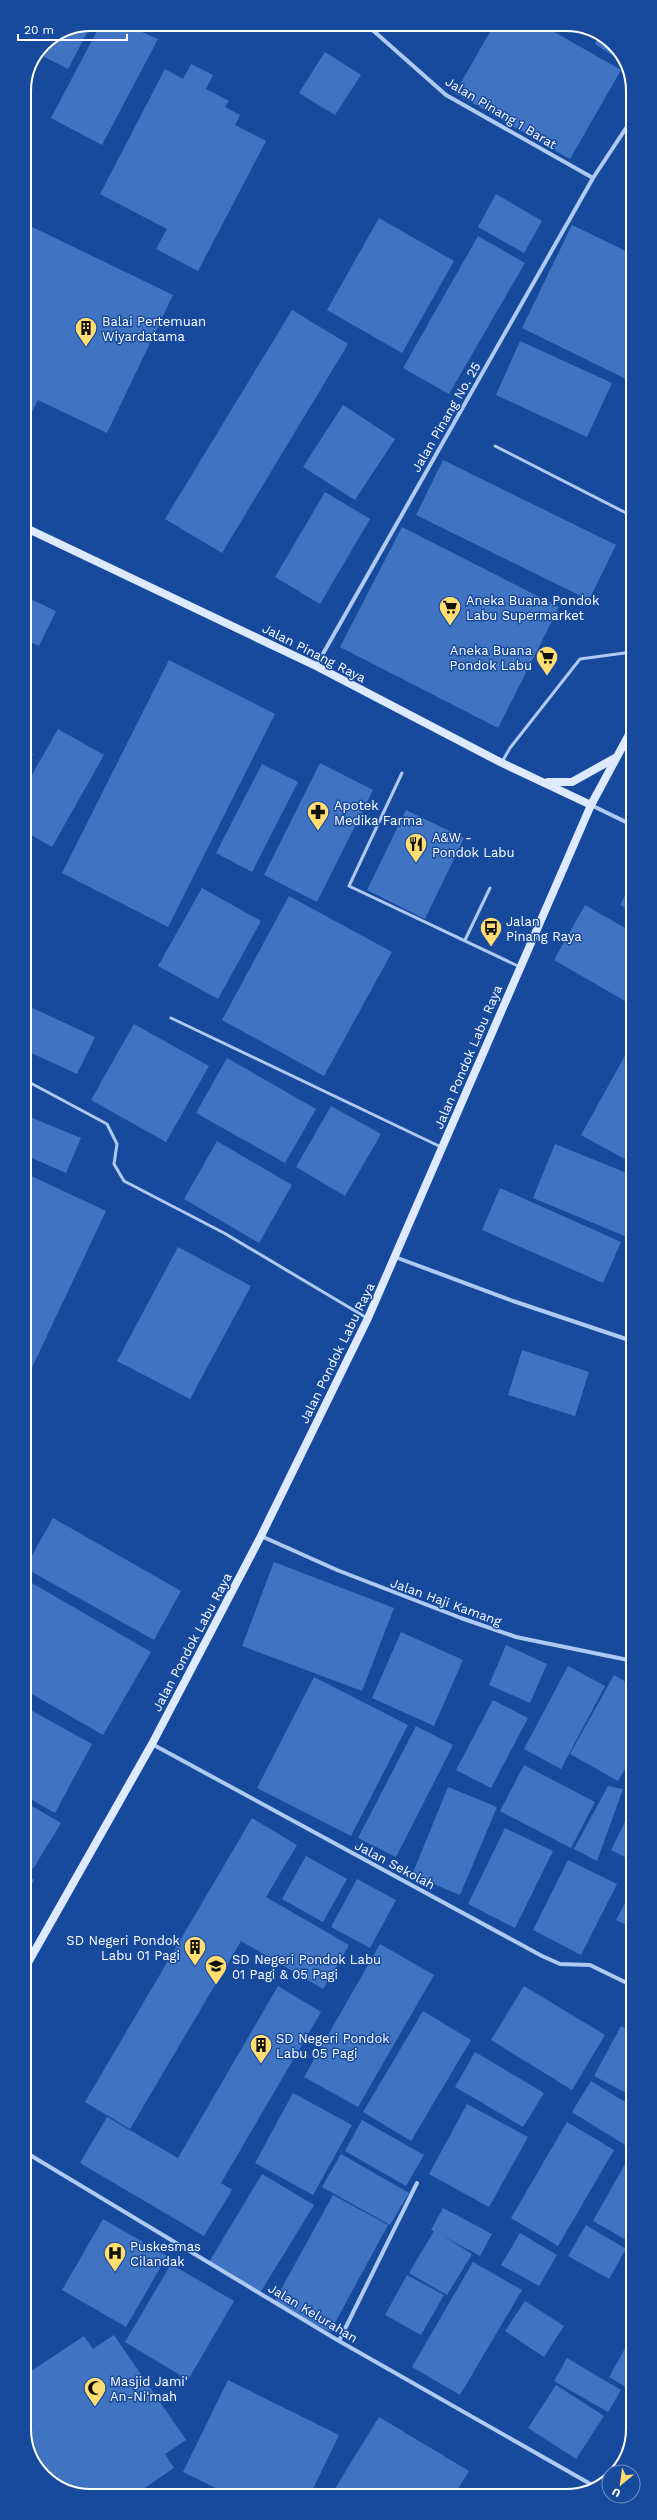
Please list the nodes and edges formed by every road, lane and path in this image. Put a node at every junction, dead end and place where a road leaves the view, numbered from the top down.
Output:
1 (374, 31) edge
2 (626, 128) edge
3 (593, 178) junction
4 (495, 446) dead end
5 (626, 513) edge
6 (31, 530) edge
7 (626, 653) edge
8 (316, 666) junction
9 (626, 740) edge
10 (617, 757) junction
11 (502, 763) junction
12 (402, 774) dead end
13 (537, 780) junction
14 (591, 805) junction
15 (626, 822) edge
16 (490, 888) dead end
17 (465, 940) junction
18 (520, 967) junction
19 (172, 1018) dead end
20 (31, 1084) edge
21 (442, 1148) junction
22 (395, 1257) junction
23 (368, 1318) junction
24 (626, 1339) edge
25 (261, 1536) junction
26 (626, 1660) edge
27 (152, 1744) junction
28 (31, 1957) edge
29 (626, 1983) edge
30 (31, 2156) edge
31 (417, 2184) dead end
32 (339, 2341) junction
33 (590, 2484) edge

1 - 3 street, Jalan Pinang 1 Barat
2 - 3 street, Jalan Pinang No. 25
3 - 8 street, Jalan Pinang No. 25
4 - 5 lane
6 - 8 main road, Jalan Pinang Raya
7 - 11 lane
8 - 11 main road, Jalan Pinang Raya
9 - 10 main road, Jalan Pondok Labu Raya
10 - 13 main road
10 - 14 main road, Jalan Pondok Labu Raya
11 - 13 main road, Jalan Pinang Raya
12 - 17 lane
13 - 14 main road, Jalan Pinang Raya
14 - 15 street
14 - 18 main road, Jalan Pondok Labu Raya
16 - 17 lane
17 - 18 lane
18 - 21 main road, Jalan Pondok Labu Raya
19 - 21 lane
20 - 23 lane
21 - 22 main road, Jalan Pondok Labu Raya
22 - 23 main road, Jalan Pondok Labu Raya
22 - 24 street
23 - 25 main road, Jalan Pondok Labu Raya
25 - 26 street, Jalan Haji Kamang
25 - 27 main road, Jalan Pondok Labu Raya
27 - 28 main road, Jalan Pondok Labu Raya
27 - 29 street, Jalan Sekolah
30 - 32 street, Jalan Kelurahan
31 - 32 street
32 - 33 street, Jalan Kelurahan

